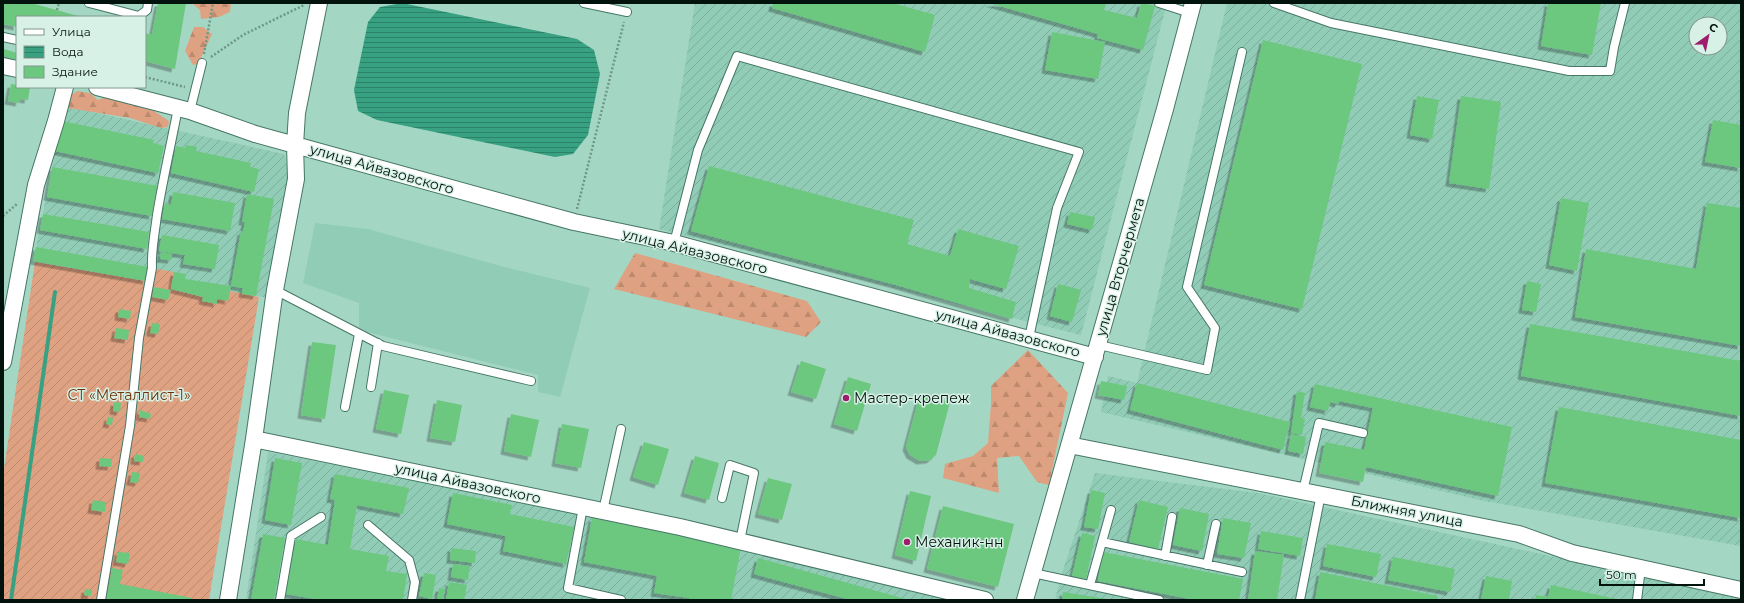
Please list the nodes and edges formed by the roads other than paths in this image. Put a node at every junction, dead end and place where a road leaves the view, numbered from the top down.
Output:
1 (89, 3) edge
2 (148, 3) edge
3 (319, 3) edge
4 (584, 3) edge
5 (1159, 3) edge
6 (1274, 3) edge
7 (1625, 3) edge
8 (1192, 8) edge
9 (627, 12) road end
10 (3, 37) edge
11 (16, 40) edge
12 (1242, 52) dead end
13 (202, 64) road end
14 (3, 66) edge
15 (16, 69) edge
16 (65, 88) edge
17 (101, 88) edge
18 (184, 110) junction
19 (295, 145) junction
20 (674, 244) junction
21 (275, 290) junction
22 (359, 334) junction
23 (1029, 338) junction
24 (378, 343) junction
25 (1097, 351) junction
26 (3, 362) edge
27 (531, 381) dead end
28 (371, 386) dead end
29 (345, 407) dead end
30 (621, 429) dead end
31 (1363, 433) dead end
32 (254, 439) junction
33 (1070, 445) junction
34 (1303, 491) junction
35 (1320, 494) junction
36 (722, 498) dead end
37 (583, 507) junction
38 (1111, 510) dead end
39 (603, 511) junction
40 (1172, 516) dead end
41 (322, 517) dead end
42 (1216, 524) dead end
43 (368, 525) dead end
44 (740, 541) junction
45 (1102, 542) junction
46 (1165, 556) junction
47 (1207, 564) junction
48 (1641, 568) junction
49 (1242, 572) dead end
50 (1033, 573) junction
51 (1090, 586) junction
52 (1741, 590) edge
53 (101, 600) edge
54 (228, 600) edge
55 (280, 600) edge
56 (412, 600) edge
57 (621, 600) edge
58 (984, 600) edge
59 (1025, 600) edge
60 (1159, 600) edge
61 (1300, 600) edge
62 (1637, 600) edge

1 - 2 lane
3 - 19 street
4 - 9 lane
5 - 8 lane
6 - 7 lane
8 - 25 street, улица Вторчермета
10 - 11 lane
12 - 25 lane
13 - 18 lane
14 - 15 street
16 - 26 street
17 - 18 street, улица Айвазовского
18 - 19 street, улица Айвазовского
18 - 53 lane
19 - 20 street, улица Айвазовского
19 - 21 street, улица Айвазовского
20 - 23 street, улица Айвазовского
20 - 23 lane
21 - 22 lane
21 - 32 street, улица Айвазовского
22 - 24 lane
22 - 29 lane
23 - 25 street, улица Айвазовского
24 - 27 lane
24 - 28 lane
25 - 33 street, улица Вторчермета
30 - 39 lane
31 - 34 lane
32 - 37 street, улица Айвазовского
32 - 54 street, улица Айвазовского
33 - 34 street, Ближняя улица
33 - 50 street, улица Вторчермета
34 - 35 street, Ближняя улица
35 - 48 street, Ближняя улица
35 - 61 lane
36 - 44 lane
37 - 39 street, улица Айвазовского
37 - 57 lane
38 - 45 lane
39 - 44 street, улица Айвазовского
40 - 46 lane
41 - 55 lane
42 - 47 lane
43 - 56 lane
44 - 58 street, улица Айвазовского
45 - 46 lane
45 - 51 lane
46 - 47 lane
47 - 49 lane
48 - 52 street, Ближняя улица
48 - 62 lane
50 - 51 lane
50 - 59 street, улица Вторчермета
51 - 60 lane

